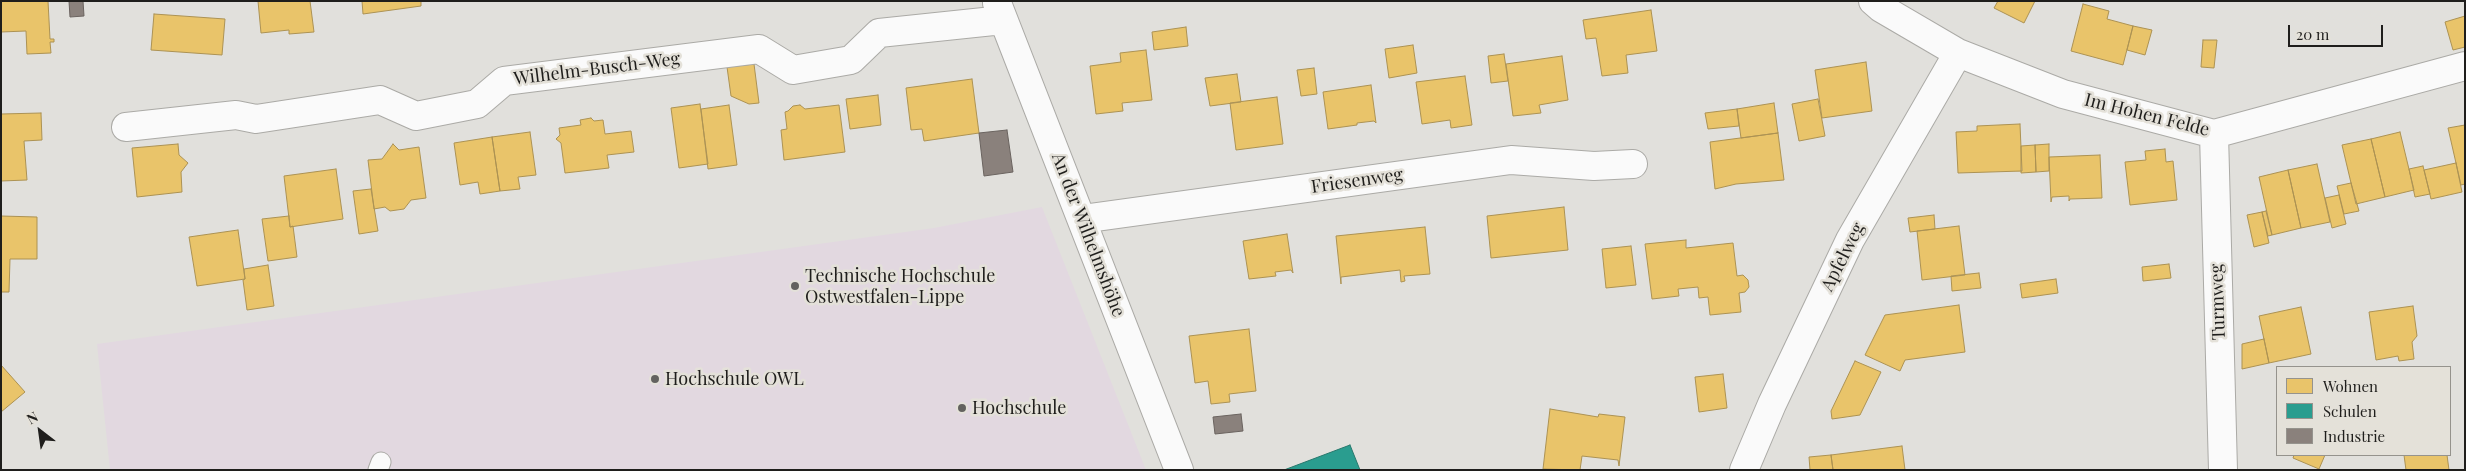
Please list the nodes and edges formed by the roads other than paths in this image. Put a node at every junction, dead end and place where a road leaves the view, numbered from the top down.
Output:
1 (1873, 1) edge
2 (1000, 10) edge
3 (1958, 53) junction
4 (2465, 66) edge
5 (126, 127) dead end
6 (2214, 134) junction
7 (1633, 164) dead end
8 (1082, 219) junction
9 (1178, 470) edge
10 (1744, 470) edge
11 (2223, 470) edge

1 - 3 street, Im Hohen Felde
2 - 5 street, Wilhelm-Busch-Weg
2 - 8 street, An der Wilhelmshöhe
3 - 6 street, Im Hohen Felde
3 - 10 street, Apfelweg
4 - 6 street, Im Hohen Felde
6 - 11 street, Turmweg
7 - 8 street, Friesenweg
8 - 9 street, An der Wilhelmshöhe

